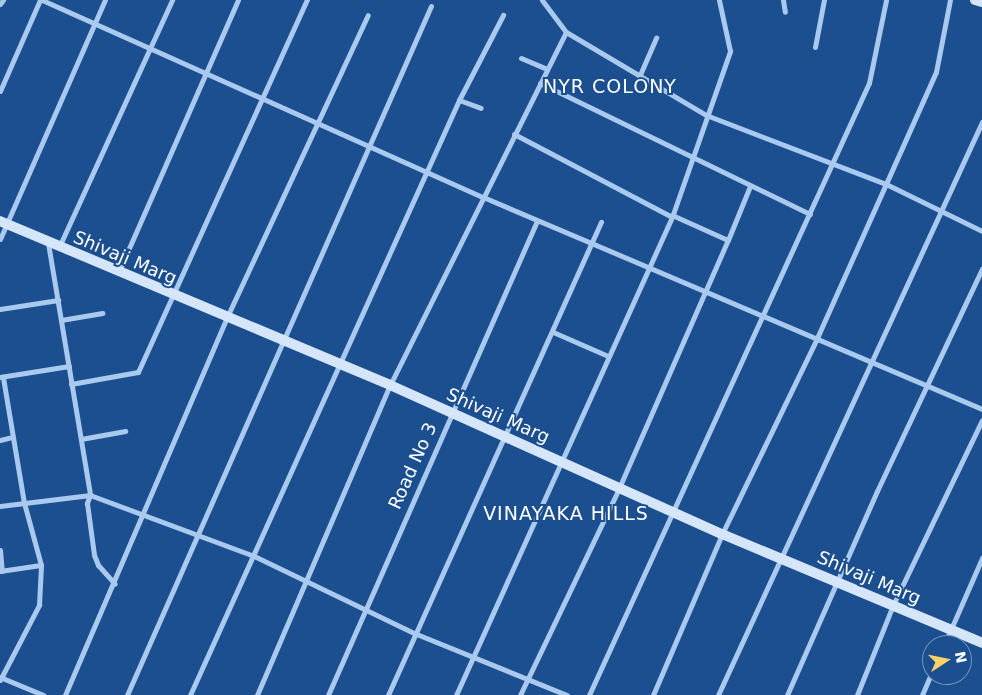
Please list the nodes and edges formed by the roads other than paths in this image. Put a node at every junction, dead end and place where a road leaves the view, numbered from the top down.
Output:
1 (3, 0) edge
2 (41, 0) edge
3 (105, 0) edge
4 (172, 0) edge
5 (238, 0) edge
6 (307, 0) edge
7 (542, 0) edge
8 (719, 0) edge
9 (783, 0) edge
10 (824, 0) edge
11 (886, 0) edge
12 (950, 0) edge
13 (975, 0) edge
14 (982, 2) edge
15 (0, 4) edge
16 (431, 6) dead end
17 (786, 12) dead end
18 (368, 15) dead end
19 (503, 15) dead end
20 (94, 23) junction
21 (566, 32) junction
22 (656, 38) dead end
23 (815, 47) dead end
24 (151, 48) junction
25 (521, 58) dead end
26 (545, 68) junction
27 (204, 72) junction
28 (639, 78) junction
29 (540, 83) junction
30 (0, 91) edge
31 (261, 98) junction
32 (459, 100) junction
33 (481, 108) dead end
34 (706, 114) junction
35 (315, 122) junction
36 (982, 122) edge
37 (514, 134) junction
38 (370, 146) junction
39 (692, 159) junction
40 (831, 164) junction
41 (429, 172) junction
42 (886, 184) junction
43 (750, 186) junction
44 (483, 197) junction
45 (940, 213) junction
46 (810, 214) junction
47 (672, 216) junction
48 (537, 221) junction
49 (3, 222) edge
50 (601, 222) dead end
51 (982, 231) edge
52 (0, 239) edge
53 (728, 240) junction
54 (48, 243) junction
55 (592, 244) junction
56 (58, 247) junction
57 (646, 266) junction
58 (982, 269) edge
59 (119, 272) junction
60 (706, 290) junction
61 (173, 296) junction
62 (58, 300) junction
63 (0, 309) edge
64 (102, 313) dead end
65 (760, 316) junction
66 (227, 317) junction
67 (61, 320) junction
68 (553, 332) junction
69 (817, 338) junction
70 (284, 340) junction
71 (608, 356) junction
72 (873, 361) junction
73 (340, 363) junction
74 (69, 366) junction
75 (2, 377) edge
76 (71, 384) junction
77 (390, 385) junction
78 (927, 387) junction
79 (982, 409) edge
80 (452, 413) junction
81 (982, 420) edge
82 (125, 431) dead end
83 (12, 437) junction
84 (507, 437) junction
85 (81, 439) junction
86 (0, 440) edge
87 (562, 462) junction
88 (619, 488) junction
89 (90, 495) junction
90 (24, 503) junction
91 (0, 506) edge
92 (674, 511) junction
93 (144, 514) junction
94 (722, 534) junction
95 (198, 536) junction
96 (0, 550) edge
97 (254, 556) junction
98 (982, 558) edge
99 (782, 559) junction
100 (41, 565) junction
101 (1, 571) edge
102 (308, 581) junction
103 (839, 582) junction
104 (115, 584) junction
105 (893, 605) junction
106 (365, 607) junction
107 (951, 630) junction
108 (414, 633) junction
109 (949, 635) edge
110 (982, 643) edge
111 (474, 655) junction
112 (0, 678) edge
113 (528, 679) junction
114 (43, 695) edge
115 (65, 695) edge
116 (127, 695) edge
117 (190, 695) edge
118 (257, 695) edge
119 (328, 695) edge
120 (388, 695) edge
121 (456, 695) edge
122 (520, 695) edge
123 (567, 695) edge
124 (589, 695) edge
125 (653, 695) edge
126 (718, 695) edge
127 (787, 695) edge
128 (857, 695) edge

1 - 15 street
2 - 20 street
2 - 30 street
3 - 20 street
4 - 24 street
5 - 27 street
6 - 31 street
7 - 21 street
8 - 34 street
9 - 17 street
10 - 23 street
11 - 40 street
12 - 42 street
13 - 14 street
16 - 38 street
18 - 35 street
19 - 32 street
20 - 24 street
20 - 49 street
21 - 26 street
21 - 28 street
22 - 28 street
24 - 27 street
24 - 56 street
25 - 26 street
26 - 29 street
27 - 31 street
27 - 59 street
28 - 34 street
29 - 37 street
29 - 39 street
31 - 35 street
31 - 61 street
32 - 33 street
32 - 41 street
34 - 39 street
34 - 40 street
35 - 38 street
35 - 66 street
36 - 45 street
37 - 44 street
37 - 47 street
38 - 41 street
38 - 70 street
39 - 43 street
39 - 47 street
40 - 42 street
40 - 46 street
41 - 44 street
41 - 73 street
42 - 45 street
42 - 69 street
43 - 46 street
43 - 53 street
44 - 48 street
44 - 77 street
45 - 51 street
45 - 72 street
46 - 65 street
47 - 53 street
47 - 57 street
48 - 55 street
48 - 80 street, Road No 3
49 - 52 street
49 - 54 street, Shivaji Marg
50 - 55 street
53 - 60 street
54 - 56 street, Shivaji Marg
54 - 62 street
55 - 57 street
55 - 68 street
56 - 59 street, Shivaji Marg
57 - 60 street
57 - 71 street
58 - 78 street
59 - 61 street, Shivaji Marg
60 - 65 street
60 - 88 street
61 - 66 street, Shivaji Marg
61 - 76 street
62 - 63 street
62 - 67 street
64 - 67 street
65 - 69 street
65 - 92 street
66 - 70 street, Shivaji Marg
66 - 93 street
67 - 74 street
68 - 71 street
68 - 84 street
69 - 72 street
69 - 94 street
70 - 73 street, Shivaji Marg
70 - 95 street
71 - 87 street
72 - 78 street
72 - 99 street
73 - 77 street, Shivaji Marg
73 - 97 street
74 - 75 street
74 - 76 street
75 - 83 street
76 - 85 street
77 - 80 street, Shivaji Marg
77 - 102 street
78 - 79 street
78 - 103 street
80 - 84 street, Shivaji Marg
80 - 106 street, Road No 3
81 - 105 street
82 - 85 street
83 - 86 street
83 - 90 street
84 - 87 street, Shivaji Marg
84 - 108 street
85 - 89 street
87 - 88 street, Shivaji Marg
87 - 111 street
88 - 92 street, Shivaji Marg
88 - 113 street
89 - 90 street
89 - 93 street
89 - 104 street
90 - 91 street
90 - 100 street
92 - 94 street, Shivaji Marg
92 - 124 street
93 - 95 street
93 - 104 street
94 - 99 street, Shivaji Marg
94 - 125 street
95 - 97 street
95 - 116 street
96 - 101 street
97 - 102 street
97 - 117 street
98 - 107 street
99 - 103 street, Shivaji Marg
99 - 126 street
100 - 101 street
100 - 112 street
102 - 106 street
102 - 118 street
103 - 105 street, Shivaji Marg
103 - 127 street
104 - 115 street
105 - 107 street, Shivaji Marg
105 - 128 street
106 - 108 street
106 - 119 street, Road No 3
107 - 109 street
107 - 110 street, Shivaji Marg
108 - 111 street
108 - 120 street
111 - 113 street
111 - 121 street
112 - 114 street
113 - 122 street
113 - 123 street

